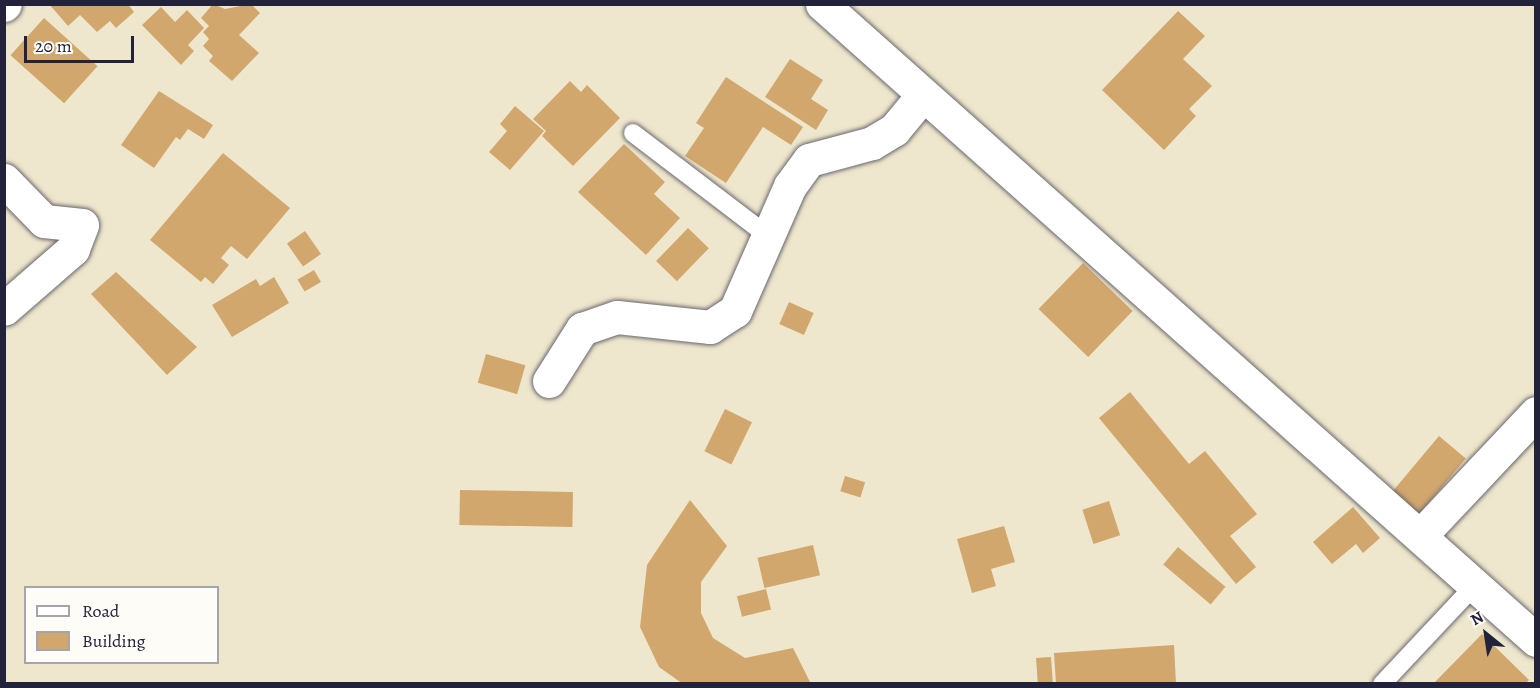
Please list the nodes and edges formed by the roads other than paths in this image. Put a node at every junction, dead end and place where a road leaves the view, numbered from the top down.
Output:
1 (822, 4) edge
2 (923, 95) junction
3 (633, 133) dead end
4 (4, 180) edge
5 (768, 236) junction
6 (4, 309) edge
7 (549, 381) dead end
8 (1536, 413) edge
9 (1420, 536) junction
10 (1475, 585) junction
11 (1536, 640) edge
12 (1382, 684) edge

1 - 2 street
2 - 5 street
2 - 9 street
3 - 5 lane
4 - 6 street
5 - 7 street
8 - 9 street
9 - 10 street
10 - 11 street
10 - 12 lane

